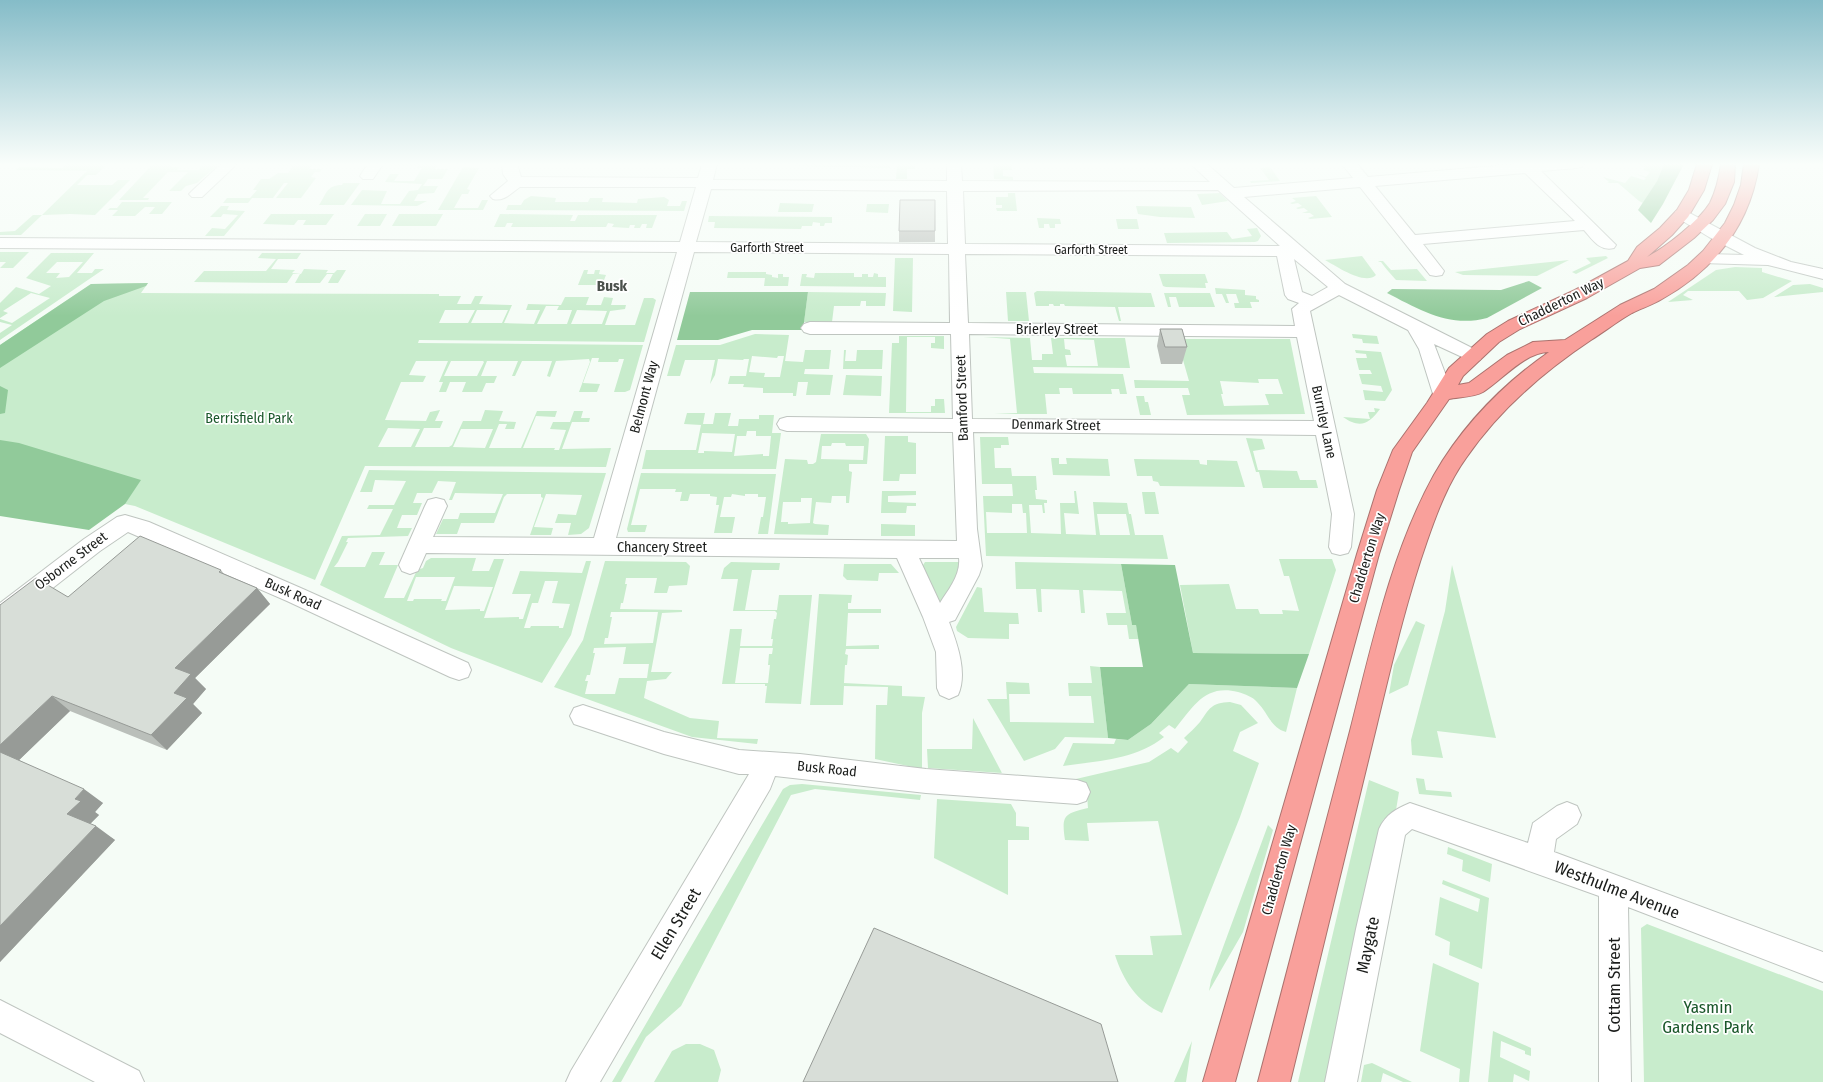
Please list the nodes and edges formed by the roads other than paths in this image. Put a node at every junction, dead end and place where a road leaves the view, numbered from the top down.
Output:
1 (696, 214) edge
2 (955, 214) edge
3 (1253, 214) edge
4 (1389, 214) edge
5 (1576, 214) edge
6 (1682, 214) joint
7 (1710, 214) edge
8 (1737, 214) edge
9 (1587, 225) junction
10 (1699, 225) junction
11 (1723, 239) junction
12 (1410, 240) junction
13 (0, 243) edge
14 (1608, 245) dead end
15 (686, 248) junction
16 (957, 250) junction
17 (1289, 250) junction
18 (1706, 259) junction
19 (1771, 261) junction
20 (1635, 264) junction
21 (1436, 271) dead end
22 (1823, 274) edge
23 (1339, 288) junction
24 (1312, 302) junction
25 (1414, 326) junction
26 (810, 328) dead end
27 (959, 328) junction
28 (1304, 332) junction
29 (1568, 346) junction
30 (1473, 356) junction
31 (1498, 370) junction
32 (1522, 383) junction
33 (1443, 394) junction
34 (786, 424) dead end
35 (962, 425) junction
36 (1325, 428) junction
37 (436, 506) dead end
38 (125, 523) joint
39 (419, 545) junction
40 (603, 546) junction
41 (1340, 548) dead end
42 (904, 549) junction
43 (970, 550) junction
44 (410, 565) dead end
45 (0, 616) edge
46 (935, 617) junction
47 (459, 670) dead end
48 (949, 688) dead end
49 (583, 716) dead end
50 (764, 764) junction
51 (1077, 792) dead end
52 (1567, 815) dead end
53 (1410, 816) joint
54 (1539, 860) junction
55 (1613, 888) junction
56 (1823, 967) edge
57 (0, 1016) edge
58 (128, 1082) edge
59 (582, 1082) edge
60 (1219, 1082) edge
61 (1274, 1082) edge
62 (1341, 1082) edge
63 (1615, 1082) edge

1 - 15 street, Belmont Way
2 - 16 street, Bamford Street
3 - 17 street
4 - 12 street
5 - 9 street
6 - 10 street
6 - 20 highway, Chadderton Way
7 - 10 highway
8 - 11 highway
9 - 12 street
9 - 14 street
10 - 11 street
10 - 20 highway
11 - 18 highway
11 - 19 street
12 - 21 street
13 - 15 street, Garforth Street
15 - 16 street, Garforth Street
15 - 40 street, Belmont Way
16 - 17 street, Garforth Street
16 - 27 street, Bamford Street
17 - 23 street
17 - 24 street
18 - 19 street
18 - 29 highway
19 - 22 street
20 - 30 highway, Chadderton Way
23 - 24 street, Burnley Lane
23 - 25 street
24 - 28 street, Burnley Lane
25 - 30 street
25 - 33 street
26 - 27 street, Brierley Street
27 - 28 street, Brierley Street
27 - 35 street, Bamford Street
28 - 36 street, Burnley Lane
29 - 31 highway
29 - 32 highway
30 - 31 highway
30 - 33 highway, Chadderton Way
31 - 32 highway
31 - 33 highway
32 - 61 highway
33 - 60 highway, Chadderton Way
34 - 35 street, Denmark Street
35 - 36 street, Denmark Street
35 - 43 street, Bamford Street
36 - 41 street, Burnley Lane
37 - 39 street
38 - 45 street, Osborne Street
38 - 47 street, Busk Road
39 - 40 street, Chancery Street
39 - 44 street
40 - 42 street, Chancery Street
42 - 43 street, Chancery Street
42 - 46 street
43 - 46 street, Bamford Street
46 - 48 street
49 - 50 street, Busk Road
50 - 51 street, Busk Road
50 - 59 street, Ellen Street
52 - 54 street
53 - 54 street, Westhulme Avenue
53 - 62 street, Maygate
54 - 55 street, Westhulme Avenue
55 - 56 street, Westhulme Avenue
55 - 63 street, Cottam Street
57 - 58 street

